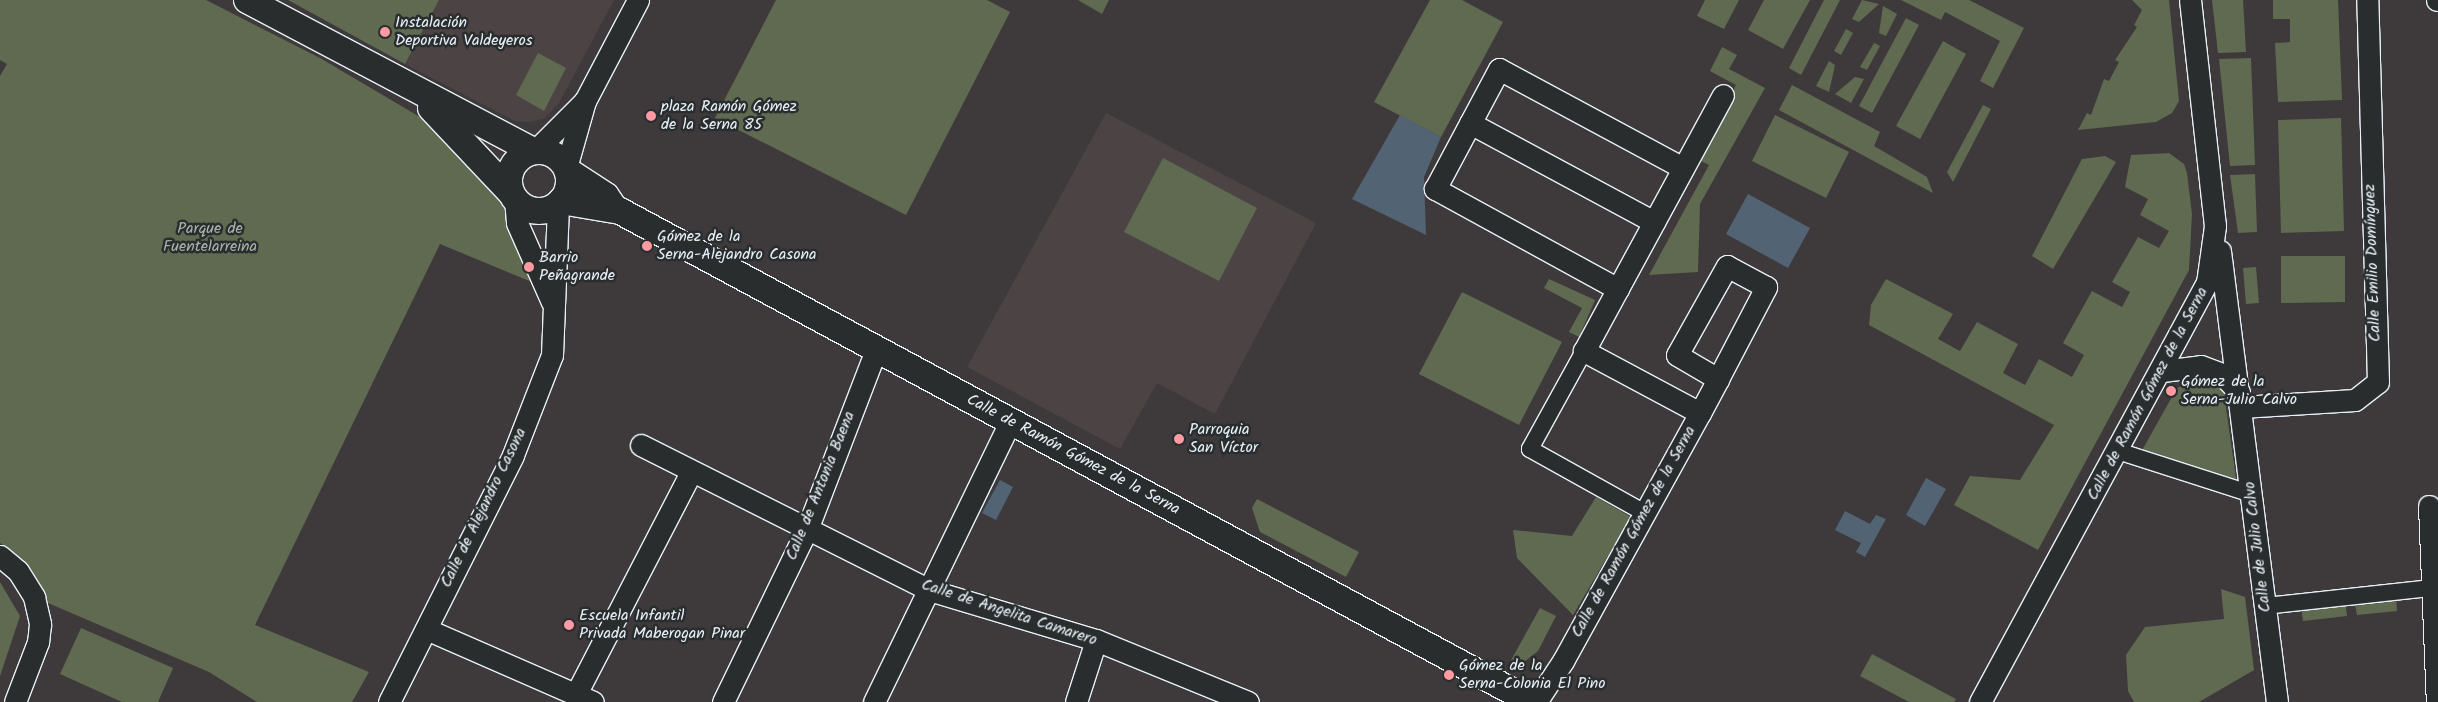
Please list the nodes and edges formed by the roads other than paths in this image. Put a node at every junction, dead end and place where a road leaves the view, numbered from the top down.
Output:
1 (247, 0) edge
2 (638, 0) edge
3 (2190, 0) edge
4 (2367, 0) edge
5 (398, 80) junction
6 (1723, 95) dead end
7 (585, 101) junction
8 (1470, 123) junction
9 (534, 151) junction
10 (1683, 168) junction
11 (567, 170) junction
12 (514, 197) junction
13 (560, 203) junction
14 (614, 208) junction
15 (1654, 222) junction
16 (2215, 226) junction
17 (1618, 289) junction
18 (554, 307) junction
19 (876, 350) junction
20 (1584, 351) junction
21 (2162, 371) junction
22 (1718, 379) junction
23 (2240, 399) junction
24 (1700, 413) junction
25 (1010, 422) junction
26 (641, 446) dead end
27 (2118, 451) junction
28 (691, 472) junction
29 (2252, 494) junction
30 (2428, 506) dead end
31 (1645, 513) junction
32 (808, 527) junction
33 (1, 557) edge
34 (2432, 588) junction
35 (929, 590) junction
36 (2265, 606) junction
37 (426, 628) junction
38 (1096, 640) junction
39 (1215, 695) edge
40 (584, 698) edge
41 (15, 702) edge
42 (389, 702) edge
43 (723, 702) edge
44 (874, 702) edge
45 (1076, 702) edge
46 (1248, 702) edge
47 (1534, 702) edge
48 (1980, 702) edge
49 (2277, 702) edge
50 (2437, 702) edge

1 - 5 street
2 - 7 street
3 - 16 street, Calle de Ramón Gómez de la Serna
4 - 23 street, Calle Emilio Domínguez
5 - 9 street
5 - 12 street
6 - 10 street
7 - 9 street
7 - 11 street
8 - 10 street
8 - 15 street
8 - 17 street
9 - 11 street
9 - 12 street
10 - 15 street
11 - 13 street
11 - 14 street, Calle de Ramón Gómez de la Serna
12 - 13 street
12 - 18 street, Calle de Alejandro Casona
13 - 14 street, Calle de Ramón Gómez de la Serna
13 - 18 street, Calle de Alejandro Casona
14 - 19 street, Calle de Ramón Gómez de la Serna
15 - 17 street
16 - 21 street, Calle de Ramón Gómez de la Serna
16 - 23 street, Calle de Julio Calvo
17 - 20 street
18 - 37 street, Calle de Alejandro Casona
19 - 25 street, Calle de Ramón Gómez de la Serna
19 - 32 street, Calle de Antonia Baena
20 - 24 street, Calle de Ramón Gómez de la Serna
20 - 31 street
21 - 23 street
21 - 27 street, Calle de Ramón Gómez de la Serna
22 - 22 street, Calle de Ramón Gómez de la Serna
22 - 24 street, Calle de Ramón Gómez de la Serna
23 - 29 street, Calle de Julio Calvo
24 - 31 street, Calle de Ramón Gómez de la Serna
25 - 35 street
25 - 47 street, Calle de Ramón Gómez de la Serna
26 - 28 street, Calle de Angelita Camarero
27 - 29 street
27 - 48 street, Calle de Ramón Gómez de la Serna
28 - 32 street, Calle de Angelita Camarero
28 - 40 street
29 - 36 street, Calle de Julio Calvo
30 - 34 street
31 - 47 street, Calle de Ramón Gómez de la Serna
32 - 35 street, Calle de Angelita Camarero
32 - 43 street, Calle de Antonia Baena
33 - 41 street
34 - 36 street
34 - 50 street
35 - 38 street, Calle de Angelita Camarero
35 - 44 street
36 - 49 street, Calle de Julio Calvo
37 - 40 street
37 - 42 street, Calle de Alejandro Casona
38 - 39 street, Calle de Angelita Camarero
38 - 45 street
39 - 46 street, Calle de Angelita Camarero

